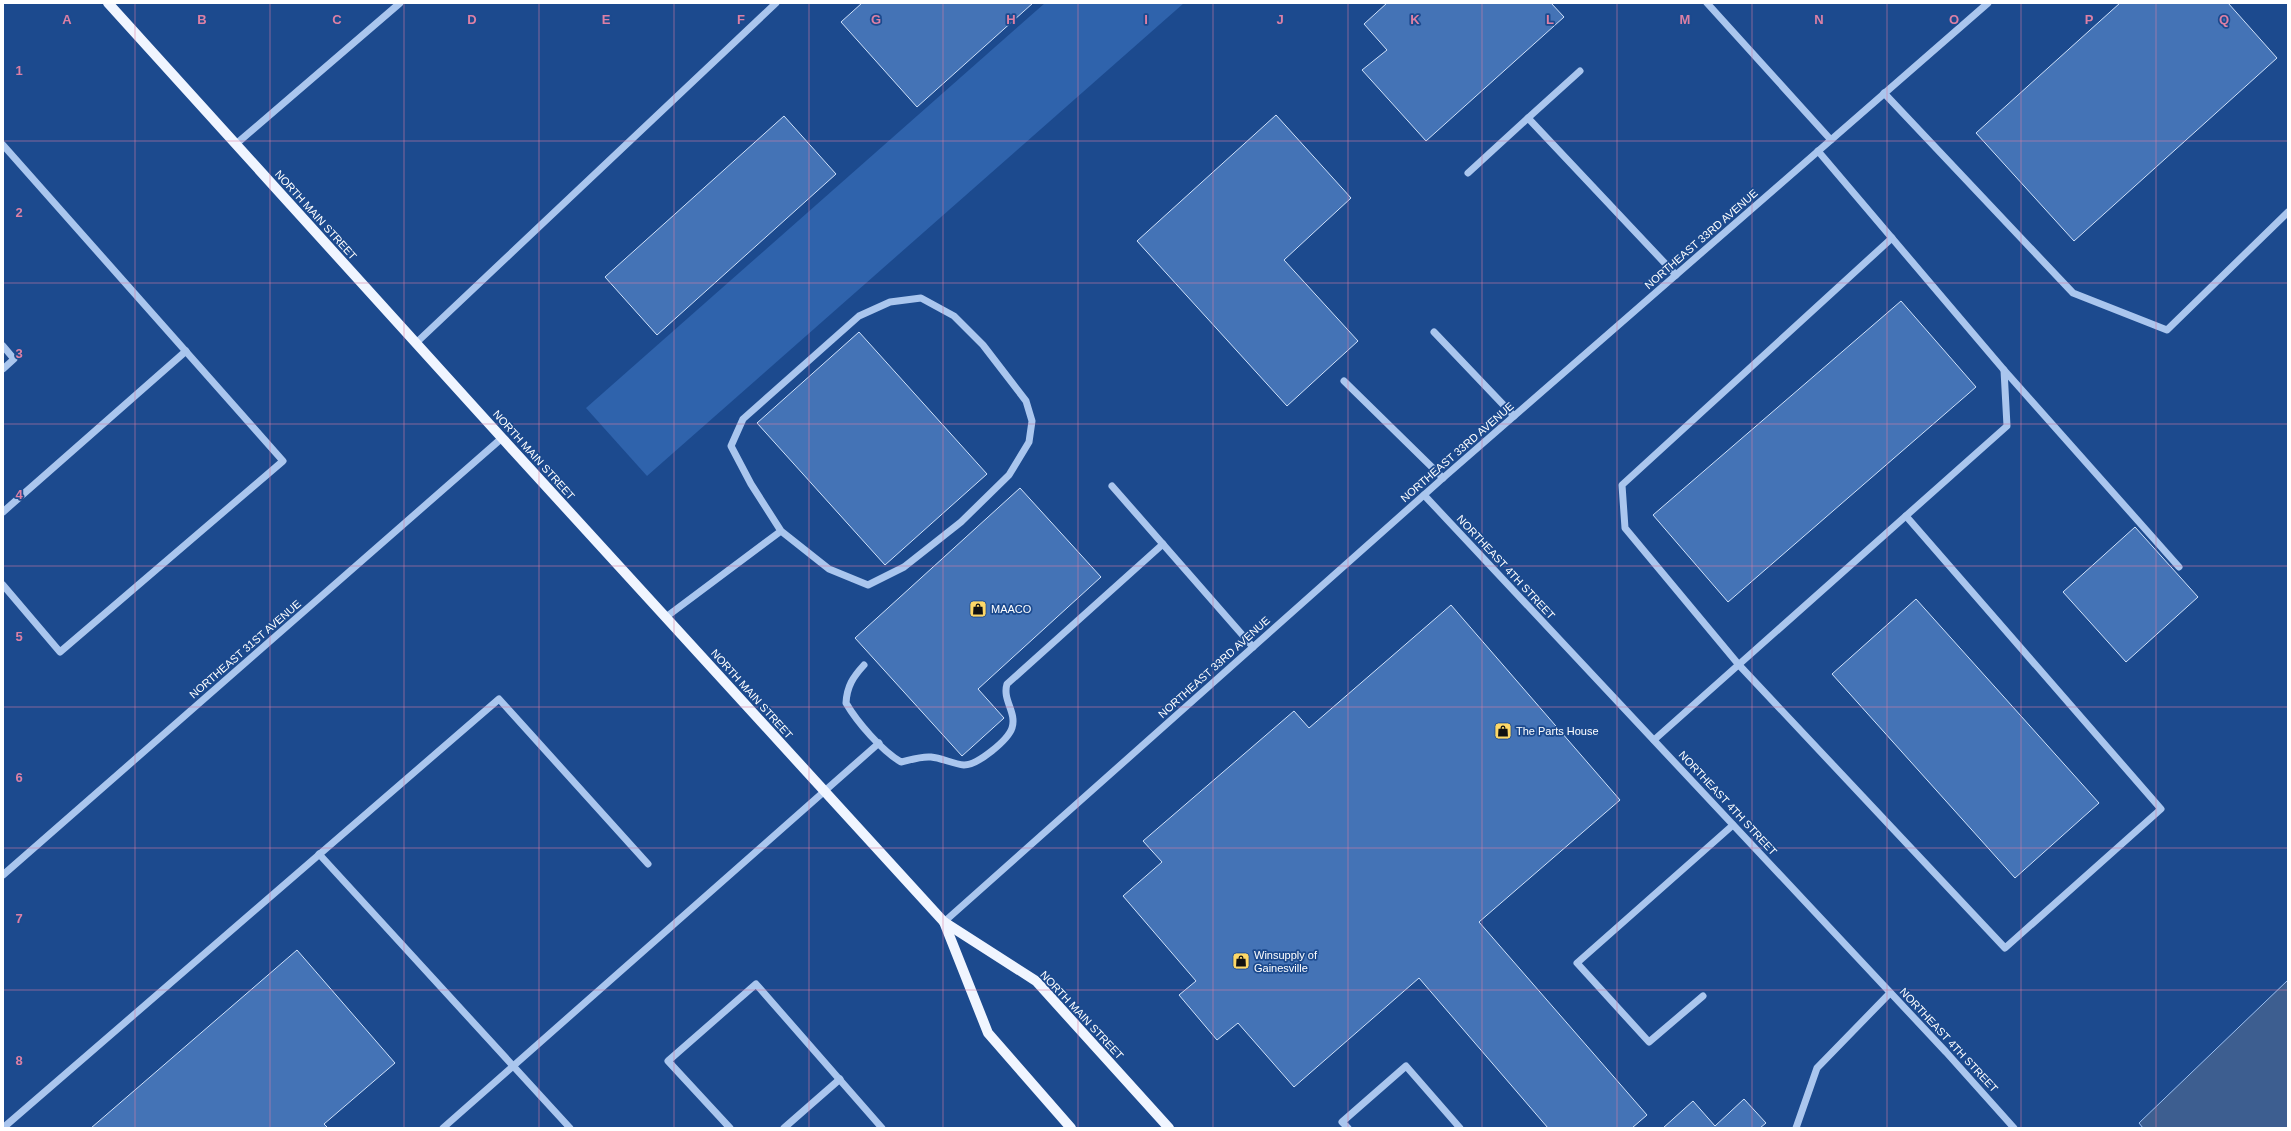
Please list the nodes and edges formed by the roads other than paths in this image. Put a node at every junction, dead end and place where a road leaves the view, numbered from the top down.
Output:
1 (108, 3) edge
2 (400, 3) edge
3 (776, 3) edge
4 (1707, 3) edge
5 (1988, 3) edge
6 (1580, 71) dead end
7 (1884, 93) junction
8 (1528, 118) junction
9 (1831, 140) junction
10 (236, 144) junction
11 (3, 145) edge
12 (1818, 151) junction
13 (1468, 172) dead end
14 (2288, 212) edge
15 (1892, 238) junction
16 (1676, 275) junction
17 (1434, 332) dead end
18 (416, 343) junction
19 (3, 346) edge
20 (186, 351) junction
21 (3, 369) edge
22 (2004, 370) junction
23 (1344, 381) dead end
24 (1514, 416) junction
25 (502, 438) junction
26 (1443, 478) junction
27 (1112, 486) dead end
28 (1424, 495) junction
29 (3, 512) edge
30 (1906, 516) junction
31 (781, 531) junction
32 (1163, 544) junction
33 (2179, 567) dead end
34 (3, 585) edge
35 (666, 617) junction
36 (1253, 647) junction
37 (864, 664) dead end
38 (1739, 665) junction
39 (1654, 740) junction
40 (879, 743) junction
41 (824, 791) junction
42 (1733, 825) junction
43 (319, 854) junction
44 (648, 864) dead end
45 (3, 875) edge
46 (944, 922) junction
47 (1890, 992) junction
48 (1703, 996) dead end
49 (513, 1066) junction
50 (840, 1079) junction
51 (3, 1128) edge
52 (443, 1128) edge
53 (570, 1128) edge
54 (730, 1128) edge
55 (784, 1128) edge
56 (882, 1128) edge
57 (1071, 1128) edge
58 (1169, 1128) edge
59 (1348, 1128) edge
60 (1460, 1128) edge
61 (1796, 1128) edge
62 (2014, 1128) edge

1 - 10 main road, NORTH MAIN STREET
2 - 10 street
3 - 18 street
4 - 9 street
5 - 7 street, NORTHEAST 33RD AVENUE
6 - 8 street
7 - 9 street, NORTHEAST 33RD AVENUE
7 - 14 street
8 - 13 street
8 - 16 street
9 - 12 street, NORTHEAST 33RD AVENUE
10 - 18 main road, NORTH MAIN STREET
11 - 20 street
12 - 15 street
12 - 16 street, NORTHEAST 33RD AVENUE
15 - 22 street
15 - 38 street
16 - 24 street, NORTHEAST 33RD AVENUE
17 - 24 street
18 - 25 main road, NORTH MAIN STREET
19 - 21 street
20 - 29 street
20 - 34 street
22 - 30 street
22 - 33 street
23 - 26 street
24 - 26 street, NORTHEAST 33RD AVENUE
25 - 35 main road, NORTH MAIN STREET
25 - 45 street, NORTHEAST 31ST AVENUE
26 - 28 street, NORTHEAST 33RD AVENUE
27 - 32 street
28 - 36 street, NORTHEAST 33RD AVENUE
28 - 39 street, NORTHEAST 4TH STREET
30 - 38 street
30 - 38 street
31 - 31 street
31 - 35 street
32 - 36 street
32 - 40 street
35 - 41 main road, NORTH MAIN STREET
36 - 46 street, NORTHEAST 33RD AVENUE
37 - 40 street
38 - 39 street
39 - 42 street, NORTHEAST 4TH STREET
40 - 41 street
41 - 46 main road, NORTH MAIN STREET
41 - 49 street
42 - 47 street, NORTHEAST 4TH STREET
42 - 48 street
43 - 44 street
43 - 49 street
43 - 51 street
46 - 57 main road, NORTH MAIN STREET
46 - 58 main road, NORTH MAIN STREET
47 - 61 street
47 - 62 street, NORTHEAST 4TH STREET
49 - 52 street
49 - 53 street
50 - 54 street
50 - 55 street
50 - 56 street
59 - 60 street

